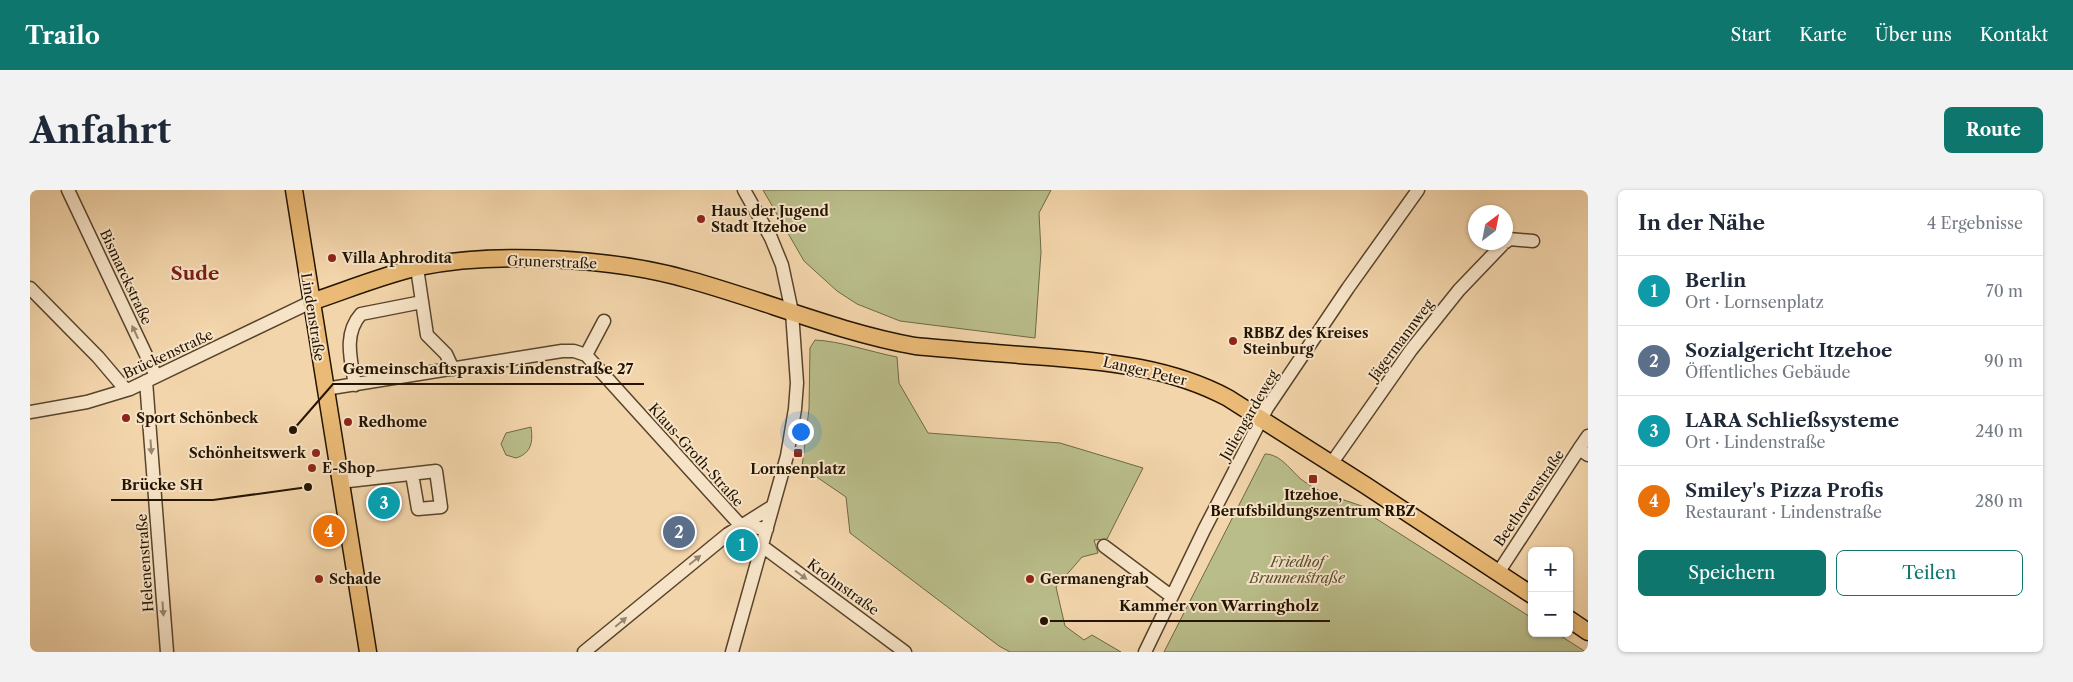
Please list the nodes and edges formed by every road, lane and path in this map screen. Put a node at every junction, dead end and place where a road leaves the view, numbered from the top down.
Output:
1 (68, 190) edge
2 (294, 190) edge
3 (744, 190) edge
4 (1418, 190) edge
5 (1513, 239) edge
6 (1532, 241) dead end
7 (1497, 250) edge
8 (417, 268) junction
9 (30, 288) edge
10 (311, 302) junction
11 (422, 302) junction
12 (792, 312) junction
13 (604, 321) dead end
14 (586, 355) junction
15 (453, 369) junction
16 (151, 379) junction
17 (355, 385) junction
18 (325, 389) junction
19 (126, 390) junction
20 (30, 412) edge
21 (1261, 419) junction
22 (1588, 436) edge
23 (1584, 452) edge
24 (1331, 464) junction
25 (412, 474) dead end
26 (340, 482) junction
27 (773, 506) junction
28 (741, 526) junction
29 (767, 529) junction
30 (762, 546) junction
31 (1104, 546) dead end
32 (1498, 573) junction
33 (1528, 592) edge
34 (1171, 596) junction
35 (1573, 623) edge
36 (1588, 632) edge
37 (733, 647) edge
38 (166, 652) edge
39 (368, 652) edge
40 (584, 652) edge
41 (905, 652) edge
42 (1145, 652) edge

16 -> 1 street, Bismarckstraße
2 - 10 main road, Lindenstraße
3 - 12 street
4 - 21 street, Juliengardeweg
5 - 6 street, Jägermannweg
7 - 24 street, Jägermannweg
8 - 10 main road, Grunerstraße
8 - 11 street
8 - 12 main road, Grunerstraße
9 - 19 street
10 - 16 street, Brückenstraße
10 - 18 main road, Lindenstraße
11 - 15 street
11 - 17 street
12 - 21 main road, Langer Peter
12 - 27 street
13 - 14 street
14 - 15 street
14 - 28 street, Klaus-Groth-Straße
15 - 17 street
16 - 19 street, Brückenstraße
16 -> 38 street, Helenenstraße
17 - 18 street
18 - 26 main road, Lindenstraße
19 - 20 street, Brückenstraße
21 - 24 main road, Langer Peter
21 - 34 street, Juliengardeweg
22 - 23 street, Beethovenstraße
23 - 32 street, Beethovenstraße
24 - 32 main road, Langer Peter
25 - 26 street
26 - 39 main road, Lindenstraße
27 - 28 street
27 - 29 street
28 - 29 street
40 -> 28 street
29 - 30 street
30 - 37 street
30 -> 41 street, Krohnstraße
31 - 34 street
32 - 33 main road, Langer Peter
34 - 42 street, Juliengardeweg
35 - 36 main road

